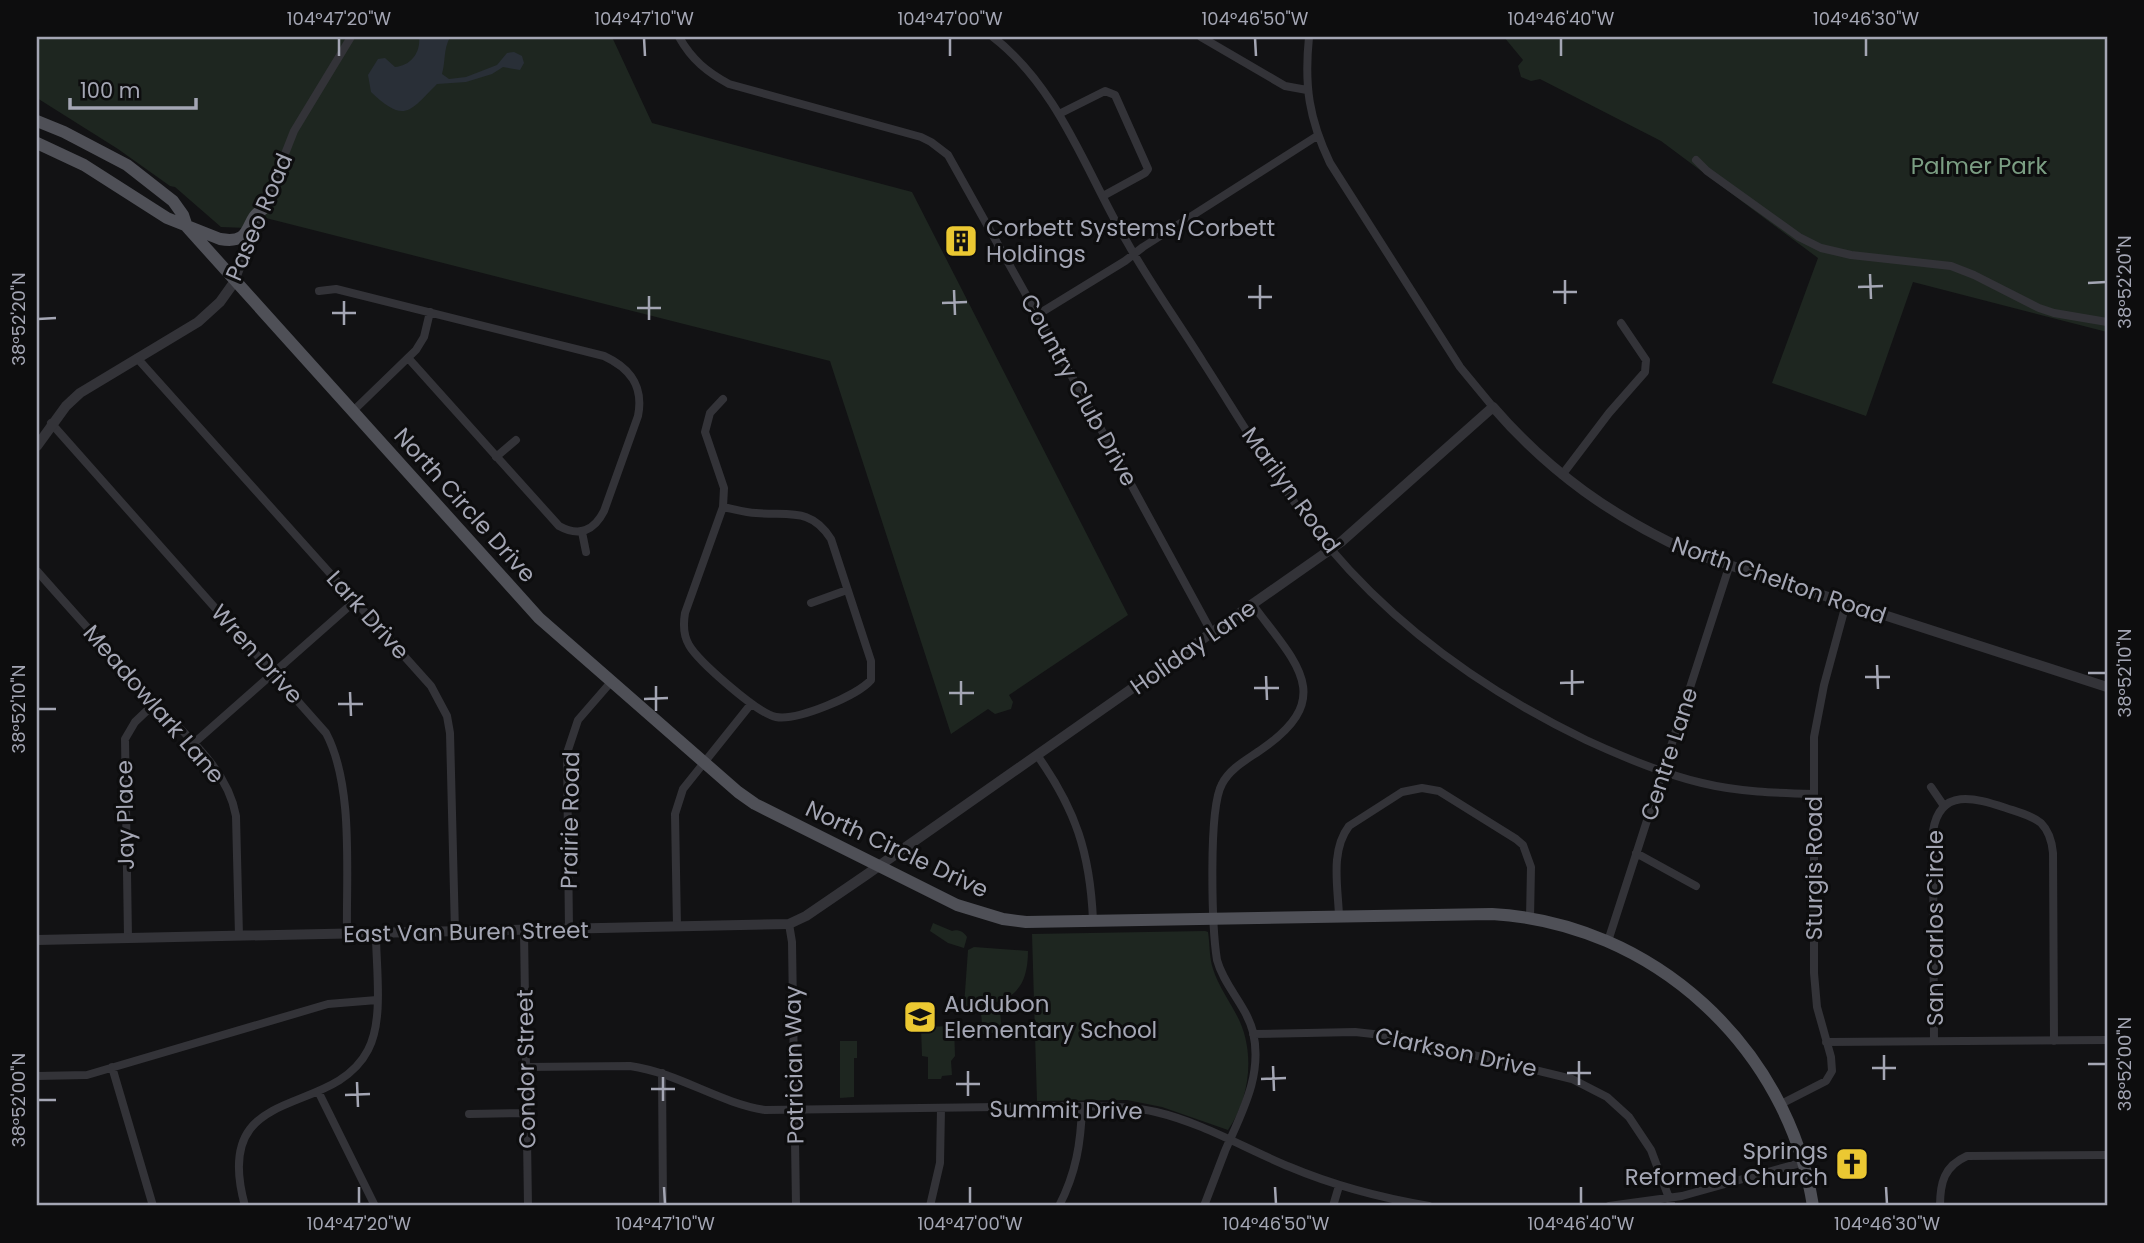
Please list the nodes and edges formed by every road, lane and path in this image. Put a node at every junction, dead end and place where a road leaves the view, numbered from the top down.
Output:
1 (351, 37) edge
2 (679, 37) edge
3 (993, 37) edge
4 (1200, 37) edge
5 (1309, 37) edge
6 (1307, 90) junction
7 (1059, 114) junction
8 (37, 121) edge
9 (1317, 136) junction
10 (37, 143) edge
11 (1696, 160) dead end
12 (1103, 196) junction
13 (263, 209) junction
14 (187, 227) junction
15 (1135, 254) junction
16 (235, 281) junction
17 (319, 291) dead end
18 (430, 312) junction
19 (1037, 315) junction
20 (2107, 322) edge
21 (1621, 323) dead end
22 (137, 358) junction
23 (409, 359) junction
24 (723, 399) dead end
25 (1493, 407) junction
26 (352, 412) junction
27 (51, 423) junction
28 (516, 440) dead end
29 (37, 446) edge
30 (496, 457) junction
31 (1562, 475) junction
32 (723, 507) junction
33 (582, 532) junction
34 (1331, 549) junction
35 (586, 552) dead end
36 (1729, 567) junction
37 (37, 571) edge
38 (847, 590) junction
39 (355, 601) junction
40 (811, 603) dead end
41 (1846, 604) junction
42 (1253, 605) junction
43 (1212, 633) junction
44 (274, 672) junction
45 (871, 680) junction
46 (611, 682) junction
47 (880, 684) dead end
48 (2107, 687) edge
49 (155, 703) junction
50 (751, 704) junction
51 (194, 743) junction
52 (1038, 755) junction
53 (704, 763) junction
54 (1664, 771) junction
55 (1931, 787) dead end
56 (1814, 794) junction
57 (1944, 806) junction
58 (1636, 853) junction
59 (878, 867) junction
60 (1696, 886) dead end
61 (1339, 916) junction
62 (1215, 918) junction
63 (1530, 918) junction
64 (1093, 920) junction
65 (789, 924) junction
66 (677, 927) junction
67 (569, 930) junction
68 (524, 931) junction
69 (455, 932) junction
70 (347, 934) junction
71 (376, 934) junction
72 (239, 936) junction
73 (128, 938) junction
74 (37, 940) edge
75 (1608, 941) junction
76 (377, 1000) junction
77 (1253, 1034) junction
78 (2107, 1040) edge
79 (1934, 1041) junction
80 (2054, 1041) junction
81 (1826, 1042) junction
82 (112, 1067) junction
83 (526, 1067) junction
84 (662, 1073) junction
85 (37, 1076) edge
86 (318, 1091) junction
87 (1781, 1104) junction
88 (1082, 1106) junction
89 (941, 1108) junction
90 (796, 1110) junction
91 (527, 1113) junction
92 (469, 1114) dead end
93 (1230, 1140) junction
94 (2107, 1155) edge
95 (1804, 1162) junction
96 (1339, 1185) junction
97 (1671, 1202) edge
98 (153, 1206) edge
99 (245, 1206) edge
100 (375, 1206) edge
101 (528, 1206) edge
102 (663, 1206) edge
103 (796, 1206) edge
104 (930, 1206) edge
105 (1059, 1206) edge
106 (1203, 1206) edge
107 (1333, 1206) edge
108 (1429, 1206) edge
109 (1609, 1206) edge
110 (1813, 1206) edge
111 (1940, 1206) edge

1 - 13 street, Paseo Road
2 - 19 street, Country Club Drive
3 - 7 street, Marilyn Road
4 - 6 street
5 - 6 street, North Chelton Road
6 - 9 street, North Chelton Road
7 - 12 street, Marilyn Road
7 - 12 street
8 - 14 main road, North Circle Drive
9 - 15 street
9 - 25 street, North Chelton Road
10 - 14 main road, North Circle Drive
11 - 20 street
12 - 15 street, Marilyn Road
13 - 14 main road
13 - 16 street, Paseo Road
14 - 16 main road, North Circle Drive
15 - 19 street
15 - 34 street, Marilyn Road
16 - 22 street, Paseo Road
16 - 26 main road, North Circle Drive
17 - 18 street
18 - 23 street
18 - 33 street
19 - 43 street, Country Club Drive
21 - 31 street
22 - 27 street, Paseo Road
22 - 39 street, Lark Drive
23 - 26 street
23 - 30 street
24 - 32 street
25 - 31 street, North Chelton Road
25 - 34 street, Holiday Lane
26 - 46 main road, North Circle Drive
27 - 29 street, Paseo Road
27 - 44 street, Wren Drive
28 - 30 street
30 - 33 street
31 - 36 street, North Chelton Road
32 - 38 street
32 - 50 street
33 - 35 street
34 - 42 street, Holiday Lane
34 - 54 street, Marilyn Road
36 - 41 street, North Chelton Road
36 - 54 street, Centre Lane
37 - 49 street, Meadowlark Lane
38 - 40 street
38 - 45 street
39 - 44 street
39 - 69 street, Lark Drive
41 - 48 street, North Chelton Road
41 - 56 street, Sturgis Road
42 - 43 street, Holiday Lane
42 - 62 street
43 - 52 street, Holiday Lane
44 - 51 street
44 - 70 street, Wren Drive
45 - 47 street
45 - 50 street
46 - 53 main road, North Circle Drive
46 - 67 street, Prairie Road
49 - 51 street, Meadowlark Lane
49 - 73 street, Jay Place
50 - 53 street
51 - 72 street, Meadowlark Lane
52 - 59 street, Holiday Lane
52 - 64 street
53 - 59 main road, North Circle Drive
53 - 66 street
54 - 56 street, Marilyn Road
54 - 58 street, Centre Lane
55 - 57 street
56 - 81 street, Sturgis Road
57 - 79 street, San Carlos Circle
57 - 80 street, San Carlos Circle
58 - 60 street
58 - 75 street, Centre Lane
59 - 64 main road, North Circle Drive
59 - 65 street, East Van Buren Street
61 - 62 main road, North Circle Drive
61 - 63 main road, North Circle Drive
61 - 63 street
62 - 64 main road, North Circle Drive
62 - 77 street
63 - 75 main road, North Circle Drive
65 - 66 street, East Van Buren Street
65 - 90 street, Patrician Way
66 - 67 street, East Van Buren Street
67 - 68 street, East Van Buren Street
68 - 69 street, East Van Buren Street
68 - 83 street, Condor Street
69 - 71 street, East Van Buren Street
70 - 71 street, East Van Buren Street
70 - 72 street, East Van Buren Street
71 - 76 street
72 - 73 street, East Van Buren Street
73 - 74 street, East Van Buren Street
75 - 87 main road, North Circle Drive
76 - 82 street
76 - 86 street
77 - 93 street
77 - 97 street, Clarkson Drive
78 - 80 street
79 - 80 street
79 - 81 street
81 - 87 street, Sturgis Road
82 - 85 street
82 - 98 street
83 - 84 street, Summit Drive
83 - 91 street, Condor Street
84 - 90 street, Summit Drive
84 - 102 street
86 - 99 street
86 - 100 street
87 - 95 main road, North Circle Drive
88 - 89 street, Summit Drive
88 - 93 street, Summit Drive
88 - 105 street
89 - 90 street, Summit Drive
89 - 104 street
90 - 103 street, Patrician Way
91 - 92 street
91 - 101 street, Condor Street
93 - 96 street, Summit Drive
93 - 106 street
94 - 111 street
95 - 97 street
95 - 110 main road, North Circle Drive
96 - 107 street
96 - 108 street, Summit Drive
97 - 109 street

